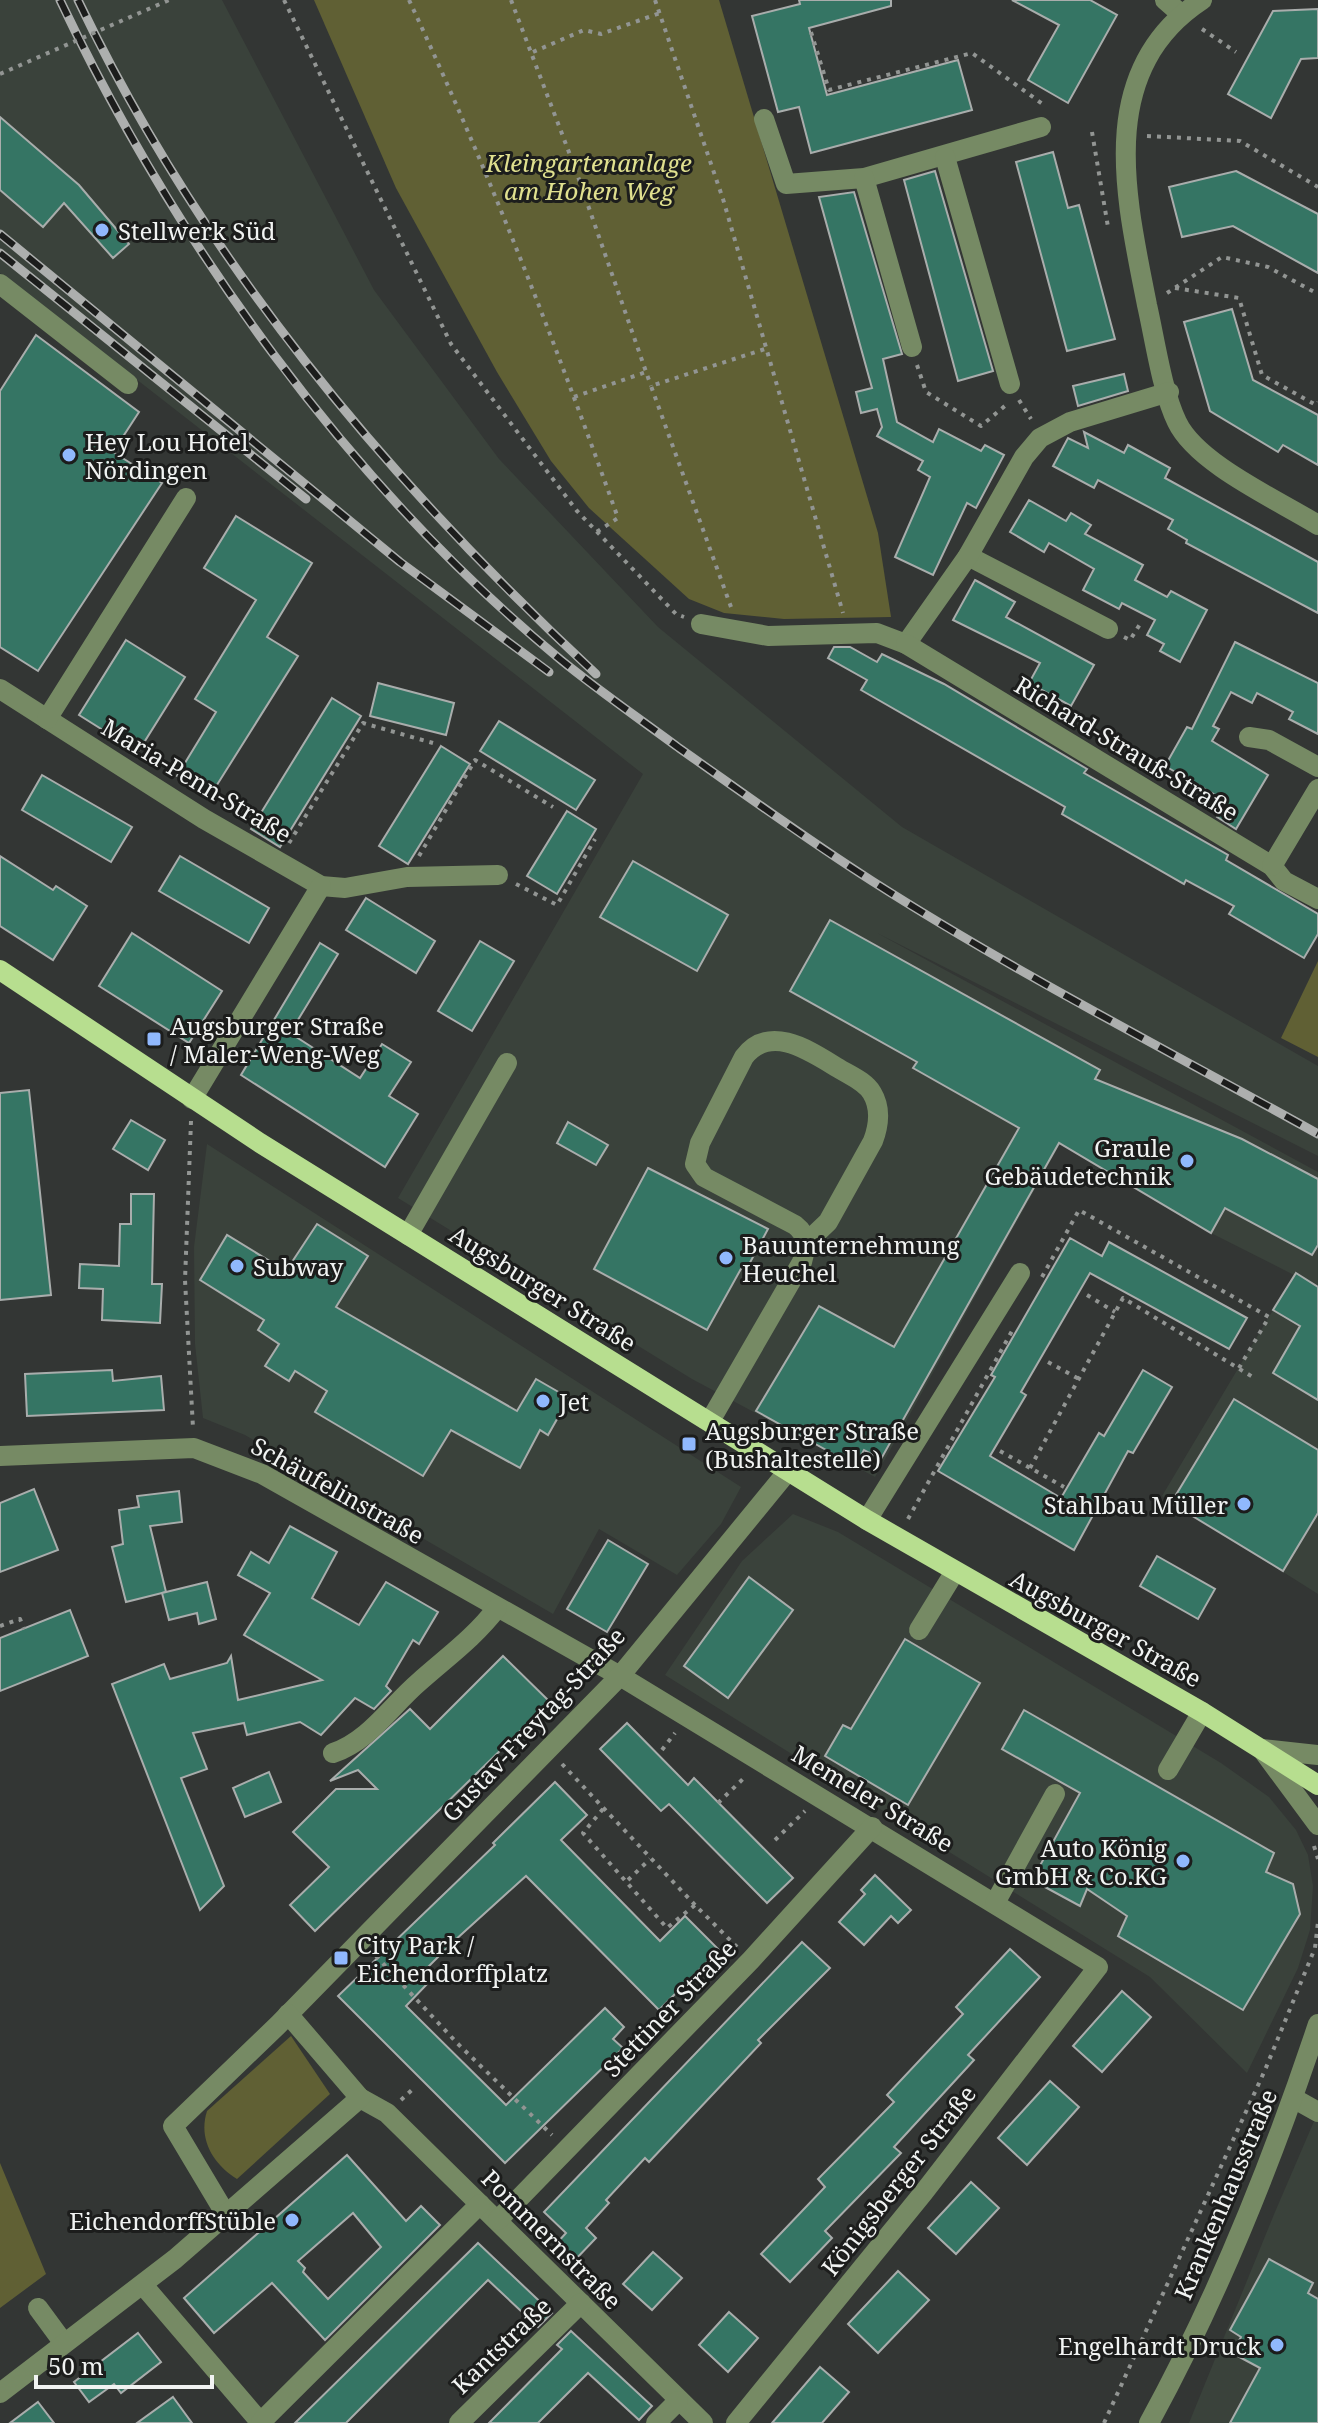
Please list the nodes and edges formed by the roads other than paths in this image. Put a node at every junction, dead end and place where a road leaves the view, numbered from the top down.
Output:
1 (1165, 0) edge
2 (1202, 0) edge
3 (1181, 14) junction
4 (1044, 117) road end
5 (764, 119) dead end
6 (945, 157) junction
7 (864, 178) junction
8 (0, 284) edge
9 (912, 347) road end
10 (128, 384) dead end
11 (1010, 384) dead end
12 (1169, 392) junction
13 (186, 498) dead end
14 (1318, 525) edge
15 (968, 556) junction
16 (701, 624) road end
17 (1108, 629) dead end
18 (906, 644) junction
19 (0, 689) edge
20 (47, 719) junction
21 (1249, 737) dead end
22 (1306, 766) edge
23 (1318, 789) edge
24 (1272, 866) junction
25 (498, 875) road end
26 (321, 886) junction
27 (1318, 899) edge
28 (0, 970) edge
29 (507, 1063) dead end
30 (192, 1099) junction
31 (408, 1235) junction
32 (806, 1243) junction
33 (1020, 1273) dead end
34 (710, 1421) junction
35 (0, 1456) edge
36 (788, 1471) junction
37 (867, 1520) junction
38 (954, 1573) junction
39 (497, 1608) junction
40 (919, 1630) dead end
41 (620, 1676) junction
42 (1202, 1712) junction
43 (1262, 1749) junction
44 (333, 1753) dead end
45 (1318, 1755) edge
46 (1168, 1770) dead end
47 (1318, 1785) edge
48 (1055, 1794) dead end
49 (872, 1827) junction
50 (1315, 1833) edge
51 (995, 1903) junction
52 (1098, 1967) joint
53 (294, 2007) junction
54 (1318, 2024) edge
55 (360, 2098) junction
56 (1293, 2098) junction
57 (1318, 2112) edge
58 (480, 2204) junction
59 (225, 2213) junction
60 (498, 2220) junction
61 (143, 2285) junction
62 (581, 2303) junction
63 (38, 2308) dead end
64 (63, 2342) junction
65 (0, 2393) edge
66 (678, 2401) junction
67 (261, 2423) edge
68 (459, 2423) edge
69 (656, 2423) edge
70 (703, 2423) edge
71 (736, 2423) edge
72 (1149, 2423) edge

1 - 3 street
2 - 3 street
3 - 12 street
4 - 6 street
5 - 7 street
6 - 7 street
6 - 11 street
7 - 9 street
8 - 10 street
12 - 14 street
12 - 15 street
13 - 20 street
15 - 17 street
15 - 18 street
16 - 18 street, Richard-Strauß-Straße
18 - 24 street, Richard-Strauß-Straße
19 - 20 street, Maria-Penn-Straße
20 - 26 street, Maria-Penn-Straße
21 - 22 street
23 - 24 street
24 - 27 street, Richard-Strauß-Straße
25 - 26 street
26 - 30 street
28 - 30 main road, Augsburger Straße
29 - 31 street
30 - 31 main road, Augsburger Straße
31 - 34 main road, Augsburger Straße
32 - 32 street
32 - 34 street
33 - 37 street
34 - 36 main road, Augsburger Straße
35 - 39 street, Schäufelinstraße
36 - 37 main road, Augsburger Straße
36 - 41 street, Gustav-Freytag-Straße
37 - 38 main road, Augsburger Straße
38 - 40 street
38 - 42 main road, Augsburger Straße
39 - 41 street, Schäufelinstraße
39 - 44 street
41 - 49 street, Memeler Straße
41 - 53 street, Gustav-Freytag-Straße
42 - 43 main road, Augsburger Straße
42 - 46 street
43 - 45 street
43 - 47 main road, Augsburger Straße
43 - 50 street
48 - 51 street
49 - 51 street, Memeler Straße
49 - 60 street, Stettiner Straße
51 - 52 street, Memeler Straße
52 - 71 street, Königsberger Straße
53 - 55 street, Pommernstraße
53 - 59 street, Gustav-Freytag-Straße
54 - 56 street, Krankenhausstraße
55 - 58 street, Pommernstraße
55 - 59 street
56 - 57 street
56 - 72 street, Krankenhausstraße
58 - 60 street, Pommernstraße
58 - 67 street
59 - 61 street
60 - 62 street, Pommernstraße
61 - 64 street
61 - 67 street
62 - 66 street, Pommernstraße
62 - 68 street, Kantstraße
63 - 64 street
64 - 65 street
66 - 69 street
66 - 70 street, Pommernstraße

